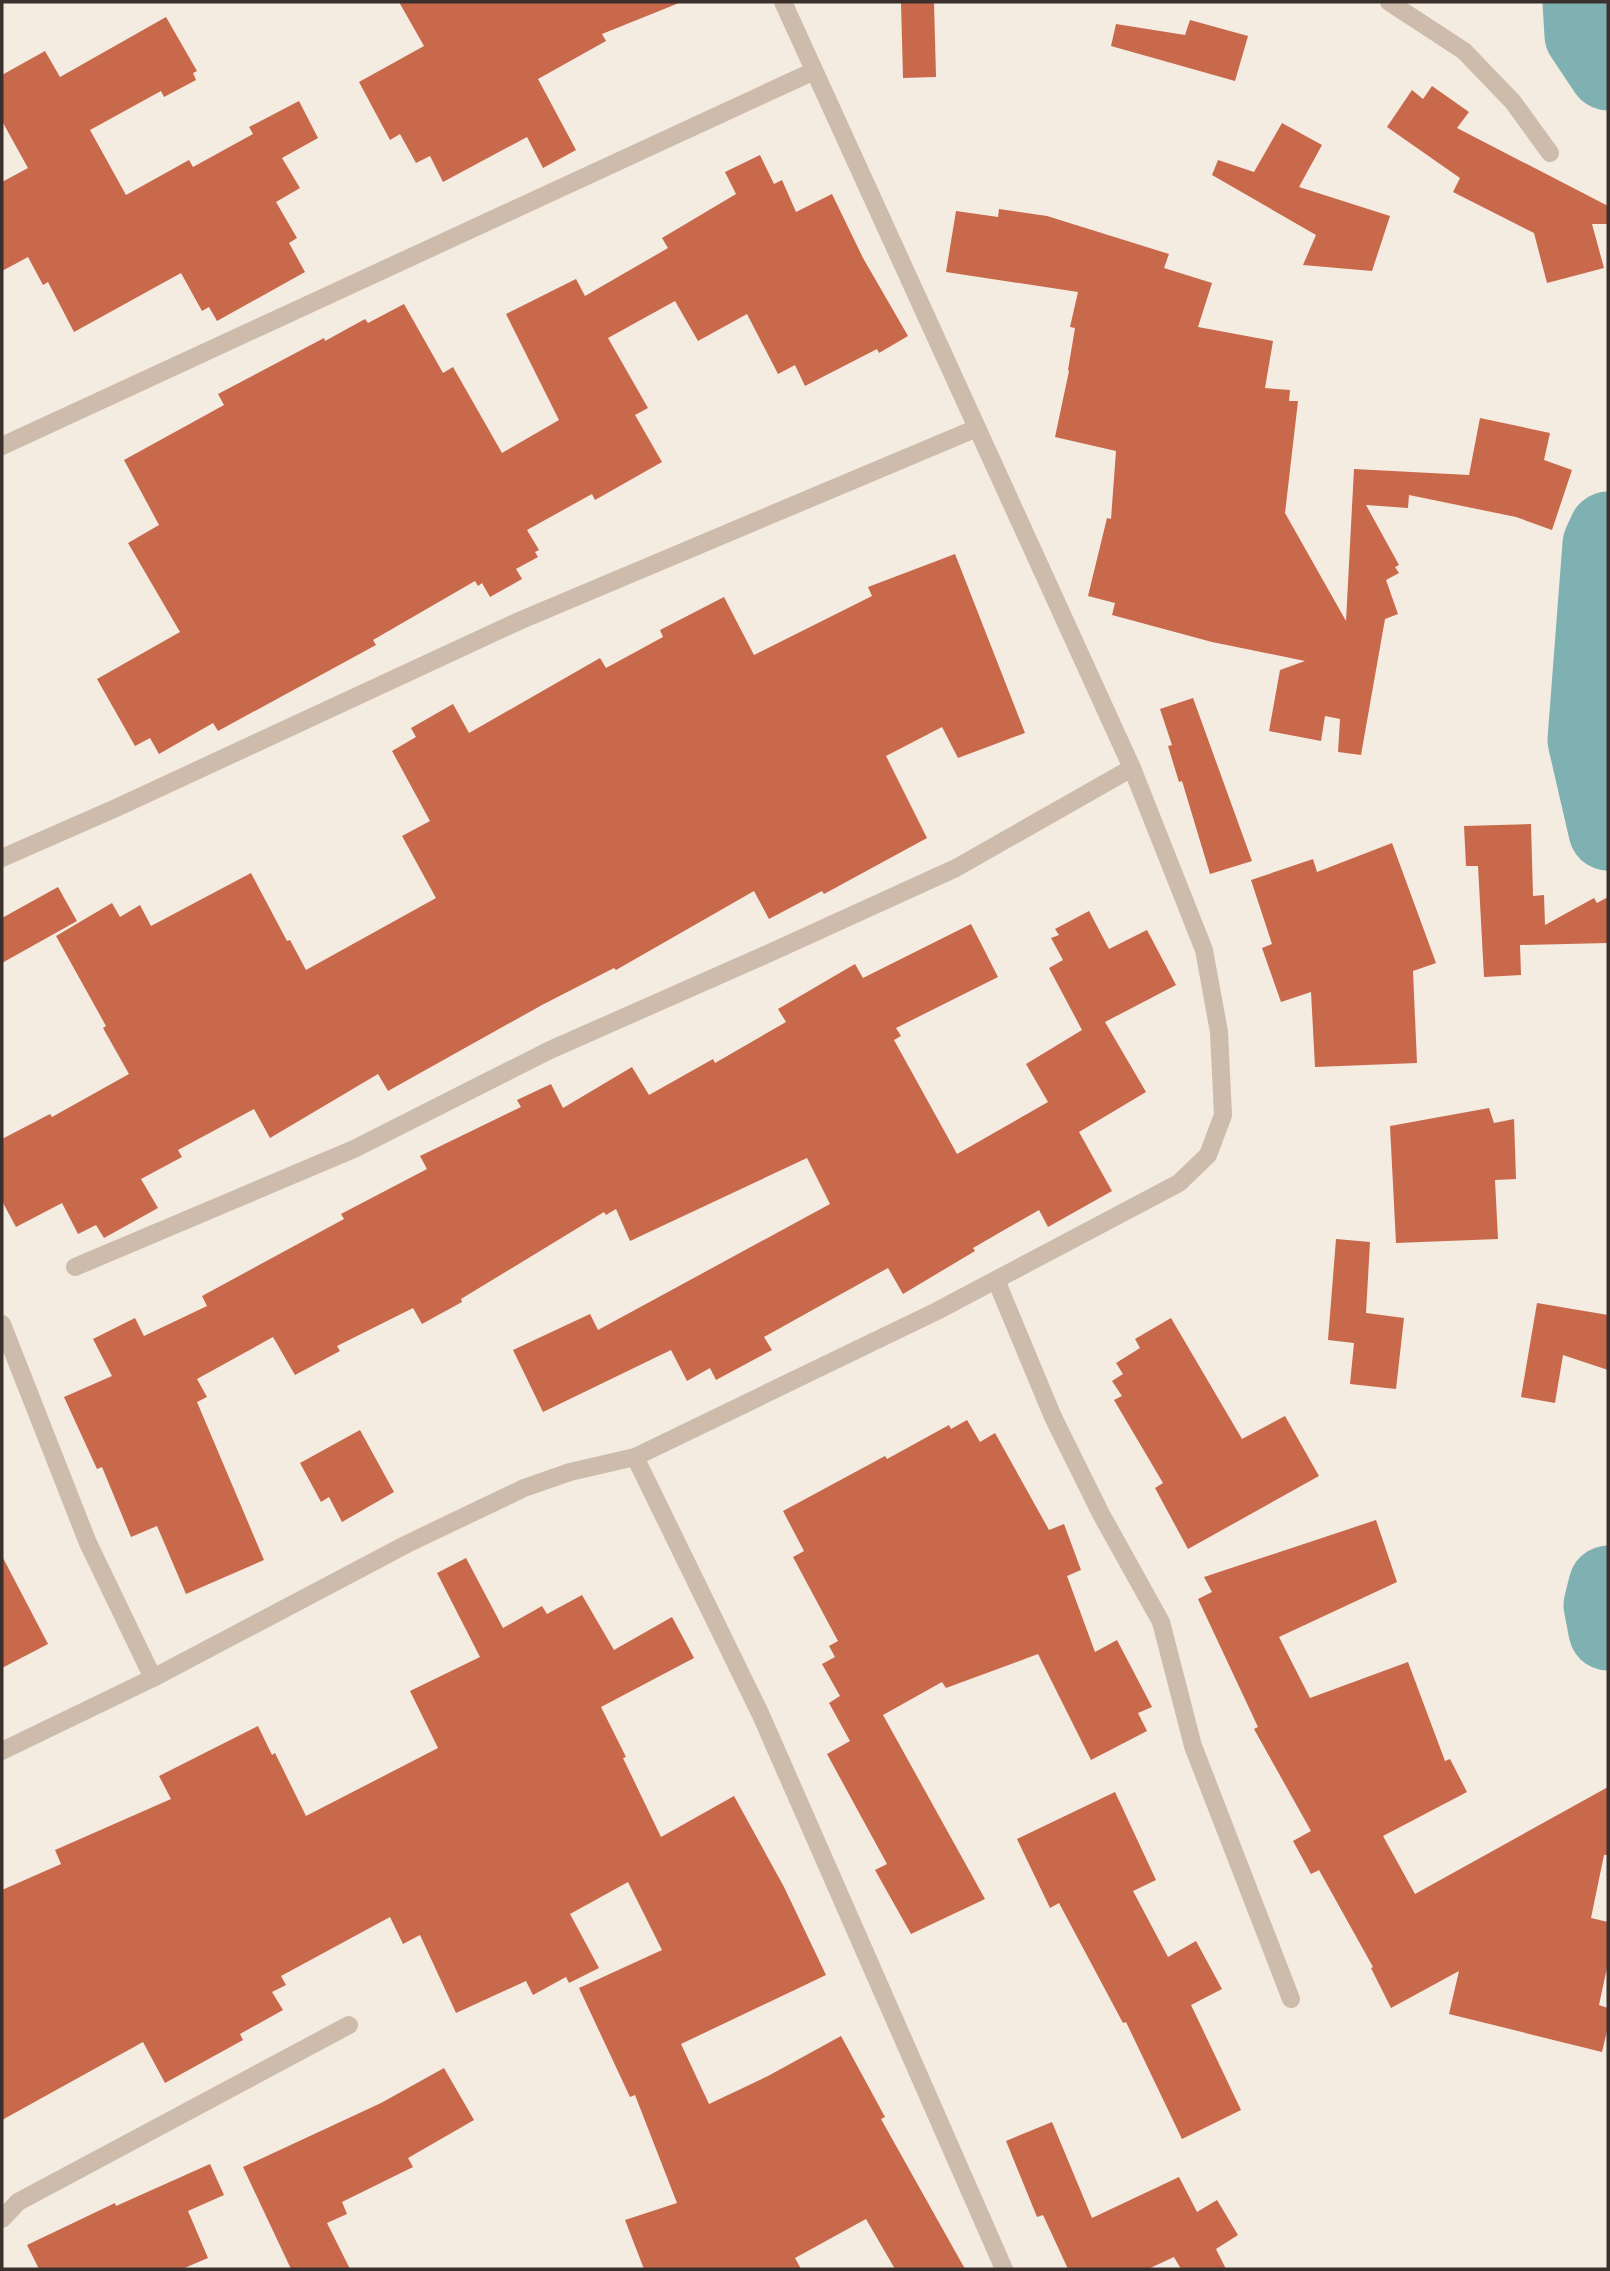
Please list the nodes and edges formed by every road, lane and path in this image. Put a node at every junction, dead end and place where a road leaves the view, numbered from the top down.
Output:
1 (783, 2) edge
2 (1389, 2) edge
3 (814, 71) junction
4 (1550, 153) dead end
5 (976, 428) junction
6 (2, 446) edge
7 (1132, 768) junction
8 (2, 858) edge
9 (75, 1267) dead end
10 (996, 1280) junction
11 (2, 1324) edge
12 (635, 1457) junction
13 (153, 1678) junction
14 (2, 1751) edge
15 (1292, 1999) dead end
16 (349, 2025) dead end
17 (2, 2219) edge
18 (1004, 2269) edge

1 - 3 street
2 - 4 street
3 - 5 street
3 - 6 street
5 - 7 street
5 - 8 street
7 - 9 street
7 - 10 street
10 - 12 street
10 - 15 street
11 - 13 street
12 - 13 street
12 - 18 street
13 - 14 street
16 - 17 street

